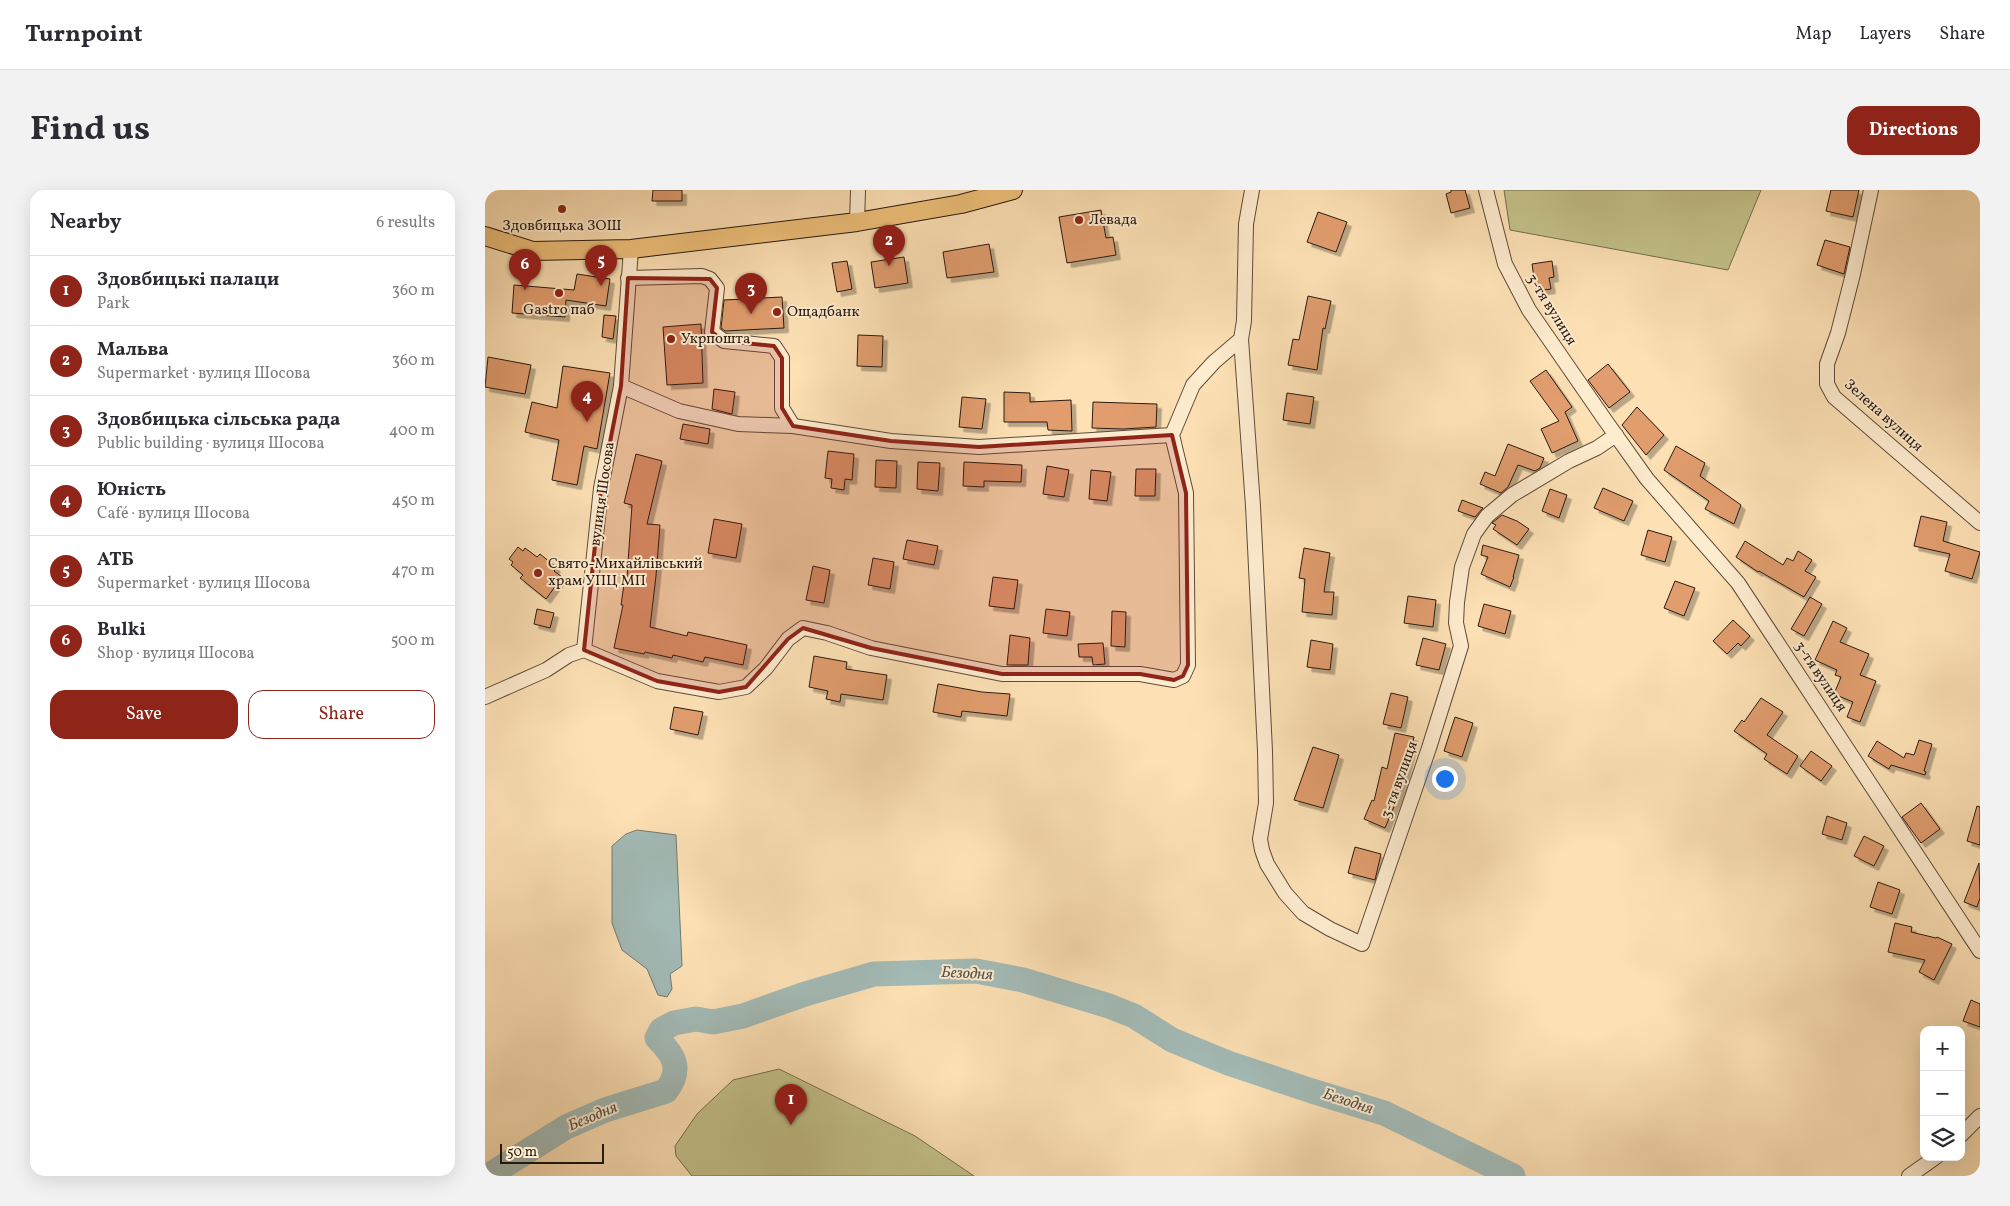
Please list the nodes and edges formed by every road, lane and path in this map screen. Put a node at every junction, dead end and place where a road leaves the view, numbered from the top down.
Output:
1 (858, 190) edge
2 (1013, 190) edge
3 (1252, 190) edge
4 (1486, 190) edge
5 (1871, 190) edge
6 (857, 222) junction
7 (485, 236) edge
8 (631, 249) junction
9 (628, 278) junction
10 (1241, 339) junction
11 (621, 386) junction
12 (793, 426) junction
13 (1616, 435) junction
14 (1172, 436) junction
15 (1980, 523) edge
16 (584, 650) junction
17 (485, 697) edge
18 (1980, 951) edge
19 (1980, 1116) edge
20 (1965, 1131) edge
21 (1930, 1161) edge
22 (1909, 1176) edge

1 - 6 street
2 - 6 main road
3 - 10 street
4 - 13 street, 3-тя вулиця
5 - 15 street, Зелена вулиця
6 - 8 main road
7 - 8 main road
8 - 9 street, вулиця Шосова
9 - 11 street, вулиця Шосова
9 - 12 street
10 - 13 street, 3-тя вулиця
10 - 14 street
11 - 12 street
11 - 16 street, вулиця Шосова
12 - 14 street
13 - 18 street, 3-тя вулиця
14 - 16 street
16 - 17 street
19 - 20 street
21 - 22 street

